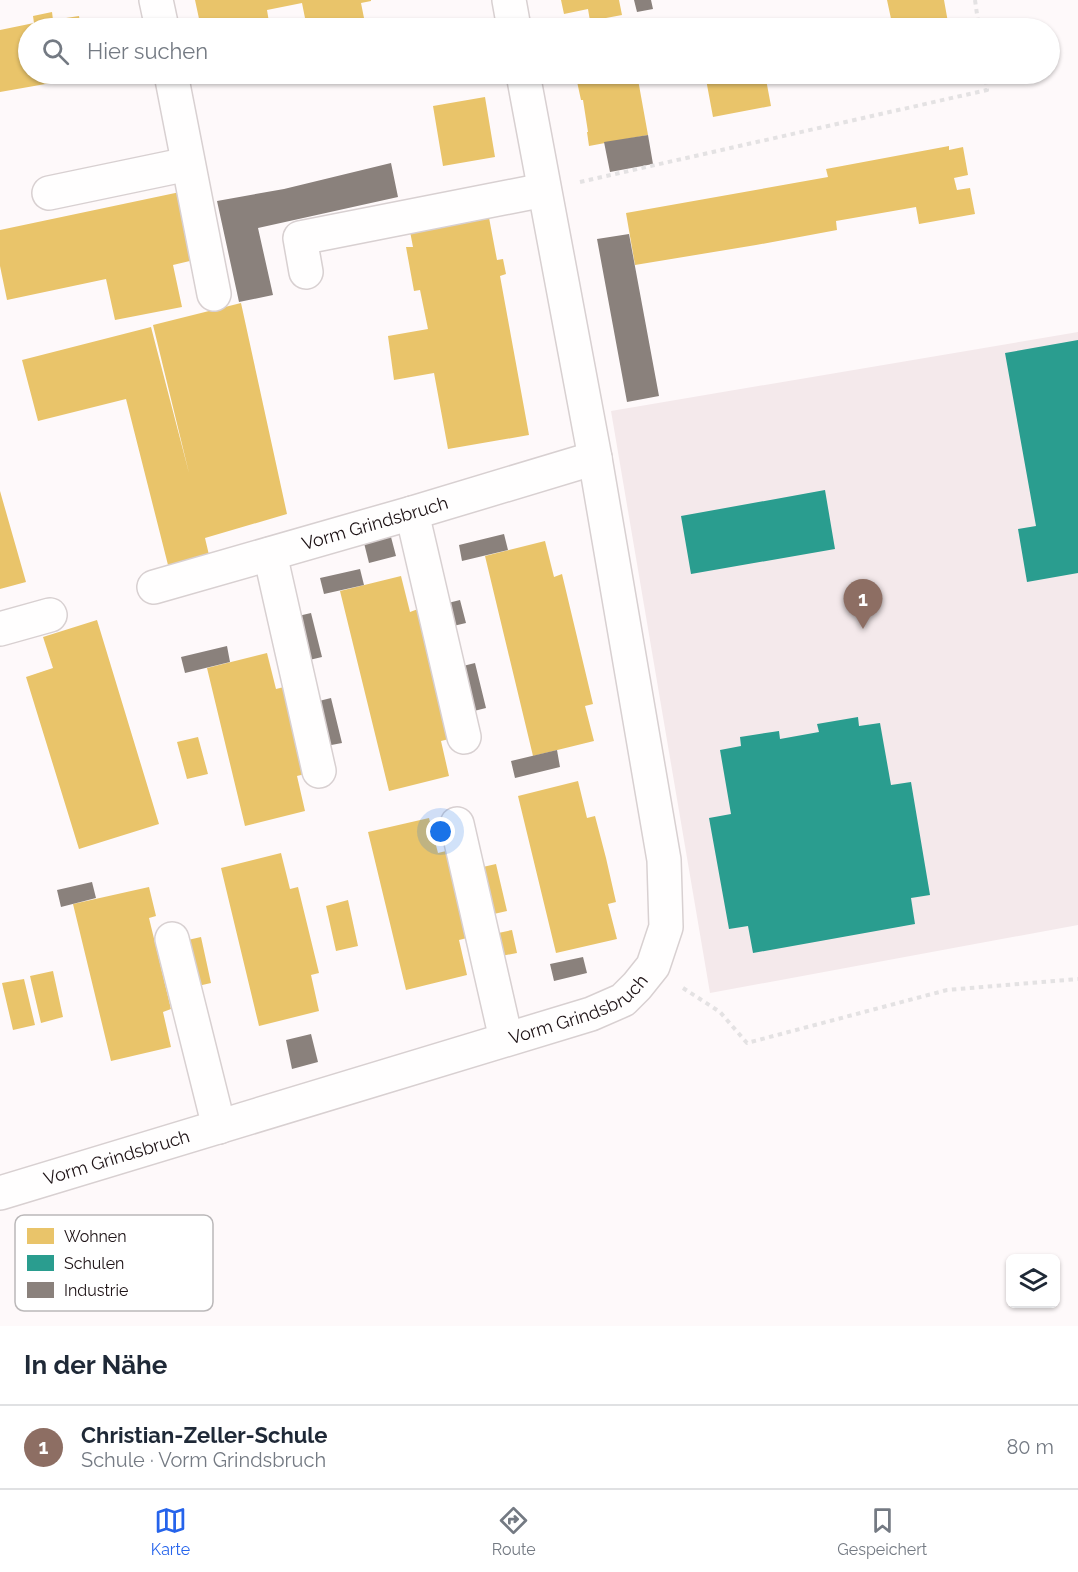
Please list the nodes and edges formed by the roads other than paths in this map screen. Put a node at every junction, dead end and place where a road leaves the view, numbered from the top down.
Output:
1 (156, 0) edge
2 (509, 0) edge
3 (160, 18) edge
4 (512, 18) edge
5 (173, 84) edge
6 (525, 84) edge
7 (188, 164) junction
8 (544, 190) junction
9 (49, 193) dead end
10 (306, 272) dead end
11 (214, 294) dead end
12 (595, 458) junction
13 (412, 513) junction
14 (270, 554) junction
15 (154, 587) dead end
16 (50, 615) dead end
17 (0, 628) edge
18 (464, 737) dead end
19 (319, 771) dead end
20 (457, 824) dead end
21 (172, 939) dead end
22 (506, 1039) junction
23 (219, 1127) junction
24 (0, 1194) edge

1 - 3 street
2 - 4 street
5 - 7 street
6 - 8 street, Vorm Grindsbruch
7 - 9 street
7 - 11 street
8 - 10 street
8 - 12 street, Vorm Grindsbruch
12 - 13 street, Vorm Grindsbruch
12 - 22 street, Vorm Grindsbruch
13 - 14 street, Vorm Grindsbruch
13 - 18 street
14 - 15 street, Vorm Grindsbruch
14 - 19 street
16 - 17 street
20 - 22 street
21 - 23 street
22 - 23 street, Vorm Grindsbruch
23 - 24 street, Vorm Grindsbruch

